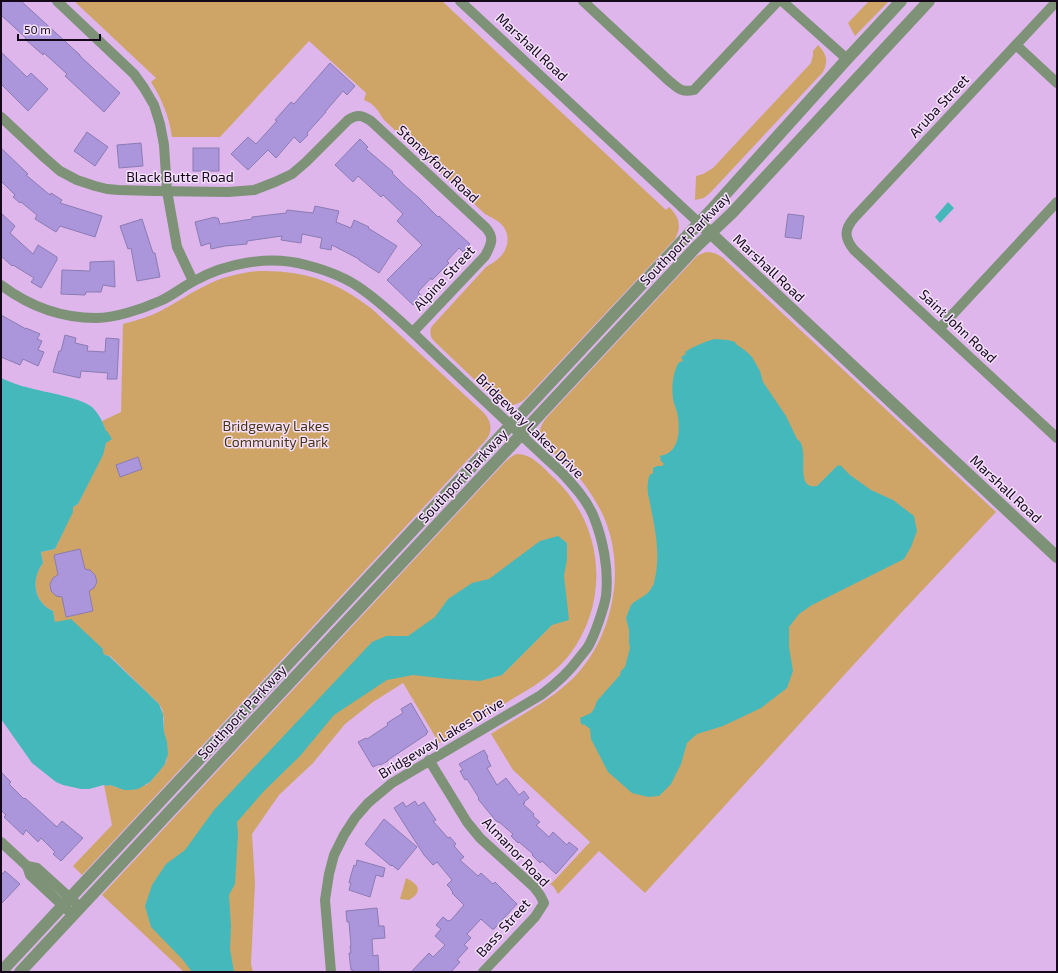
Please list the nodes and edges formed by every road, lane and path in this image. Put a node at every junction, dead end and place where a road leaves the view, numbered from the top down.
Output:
1 (56, 1) edge
2 (460, 1) edge
3 (583, 1) edge
4 (778, 1) edge
5 (782, 1) edge
6 (901, 1) edge
7 (929, 1) edge
8 (1057, 1) edge
9 (1016, 45) junction
10 (847, 59) junction
11 (1057, 83) edge
12 (357, 116) joint
13 (1, 118) edge
14 (167, 191) junction
15 (1057, 202) edge
16 (699, 223) junction
17 (846, 232) joint
18 (710, 233) junction
19 (492, 240) joint
20 (193, 281) junction
21 (1, 285) edge
22 (940, 328) junction
23 (412, 332) junction
24 (510, 425) junction
25 (521, 435) junction
26 (1057, 438) edge
27 (1057, 557) edge
28 (429, 760) junction
29 (1, 842) edge
30 (66, 901) junction
31 (544, 903) joint
32 (77, 911) junction
33 (1, 972) edge
34 (20, 972) edge
35 (331, 972) edge
36 (483, 972) edge

1 - 14 street
2 - 16 street, Marshall Road
3 - 4 street
5 - 10 street
6 - 10 street, Southport Parkway
7 - 18 street, Southport Parkway
8 - 9 street, Aruba Street
9 - 11 street
9 - 17 street, Aruba Street
10 - 16 street, Southport Parkway
12 - 14 street, Black Butte Road
12 - 19 street, Stoneyford Road
13 - 14 street, Black Butte Road
14 - 20 street
15 - 22 street
16 - 18 street, Marshall Road
16 - 24 street, Southport Parkway
17 - 22 street, Saint John Road
18 - 25 street, Southport Parkway
18 - 27 street, Marshall Road
19 - 23 street, Alpine Street
20 - 21 street, Bridgeway Lakes Drive
20 - 23 street, Bridgeway Lakes Drive
22 - 26 street, Saint John Road
23 - 24 street, Bridgeway Lakes Drive
24 - 25 street, Bridgeway Lakes Drive
24 - 30 street, Southport Parkway
25 - 28 street, Bridgeway Lakes Drive
25 - 32 street, Southport Parkway
28 - 31 street, Almanor Road
28 - 35 street, Bridgeway Lakes Drive
29 - 30 street
30 - 32 street
30 - 33 street, Southport Parkway
31 - 36 street, Bass Street
32 - 34 street, Southport Parkway

